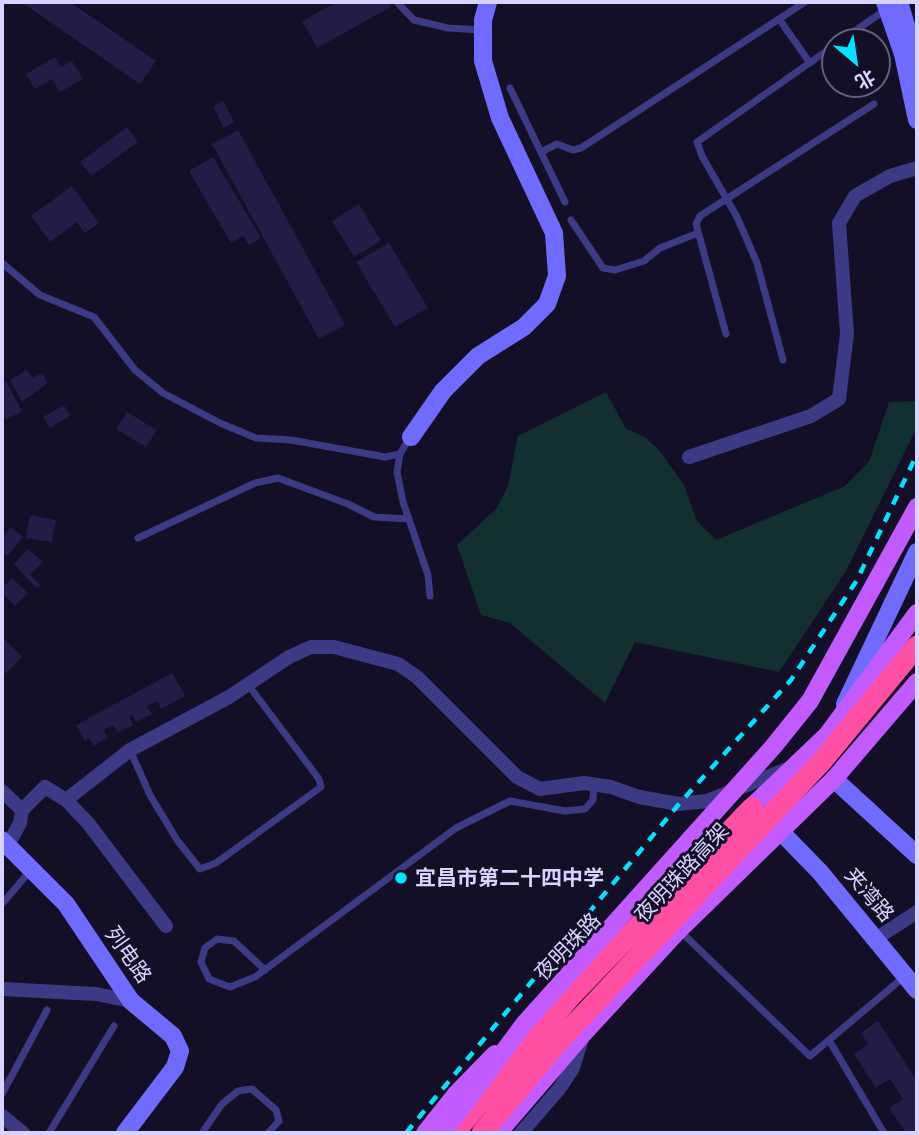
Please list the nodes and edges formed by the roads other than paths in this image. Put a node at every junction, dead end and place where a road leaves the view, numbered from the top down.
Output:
1 (397, 2) edge
2 (488, 2) edge
3 (805, 2) edge
4 (891, 4) edge
5 (779, 19) junction
6 (858, 28) edge
7 (483, 30) junction
8 (821, 55) edge
9 (810, 62) junction
10 (917, 62) edge
11 (510, 88) dead end
12 (874, 104) dead end
13 (917, 120) edge
14 (541, 152) junction
15 (917, 168) edge
16 (725, 197) junction
17 (565, 202) dead end
18 (571, 220) dead end
19 (698, 233) junction
20 (2, 263) edge
21 (726, 334) dead end
22 (783, 360) dead end
23 (411, 437) joint
24 (400, 454) junction
25 (689, 457) dead end
26 (917, 508) edge
27 (409, 519) junction
28 (138, 538) dead end
29 (917, 552) edge
30 (917, 562) edge
31 (430, 596) dead end
32 (917, 613) edge
33 (890, 614) junction
34 (912, 636) edge
35 (917, 682) edge
36 (248, 686) junction
37 (838, 720) junction
38 (130, 750) junction
39 (796, 765) junction
40 (834, 779) junction
41 (594, 785) junction
42 (2, 791) edge
43 (66, 800) junction
44 (752, 808) junction
45 (22, 810) junction
46 (782, 833) junction
47 (5, 842) edge
48 (917, 855) edge
49 (33, 868) junction
50 (2, 904) edge
51 (917, 912) edge
52 (166, 926) dead end
53 (678, 930) junction
54 (877, 938) junction
55 (265, 970) junction
56 (907, 974) junction
57 (2, 989) edge
58 (917, 990) edge
59 (131, 1001) junction
60 (47, 1010) dead end
61 (114, 1026) dead end
62 (584, 1032) junction
63 (829, 1040) junction
64 (2, 1094) edge
65 (2, 1116) edge
66 (23, 1133) edge
67 (49, 1133) edge
68 (125, 1133) edge
69 (202, 1133) edge
70 (268, 1133) edge
71 (425, 1133) edge
72 (443, 1133) edge
73 (454, 1133) edge
74 (482, 1133) edge
75 (498, 1133) edge
76 (521, 1133) edge
77 (884, 1133) edge

1 - 7 lane
2 - 7 street
3 - 5 lane
4 - 6 lane
4 - 10 street
4 - 13 street
5 - 9 lane
5 - 14 lane
7 - 23 street
8 - 9 lane
9 - 16 lane
11 - 14 lane
12 - 16 lane
14 - 17 lane
15 - 25 street
16 - 19 lane
16 - 22 lane
18 - 19 lane
19 - 21 lane
20 - 24 lane
23 - 24 lane
24 - 27 lane
26 - 72 main road, bridge
27 - 28 lane
27 - 31 lane
29 - 33 street
30 - 33 street
32 - 34 main road, 夜明珠路
33 - 34 street
33 - 37 street
34 - 37 main road, 夜明珠路
34 - 74 highway, 夜明珠路高架
35 - 40 main road
36 - 38 street
36 - 38 lane
36 - 41 street
37 - 39 main road, 夜明珠路
38 - 43 street
39 - 41 street
39 - 44 main road, 夜明珠路
40 - 46 main road
40 - 48 street
41 - 55 lane
42 - 45 street
43 - 45 street
43 - 52 street
44 - 71 main road, 夜明珠路
44 - 73 highway, 夜明珠路高架
45 - 47 street
46 - 53 main road
46 - 54 street, 夹湾路
47 - 49 street, 列电路
49 - 50 lane
49 - 59 street, 列电路
51 - 54 street
53 - 62 main road
53 - 63 lane
54 - 56 street, 夹湾路
55 - 55 lane
56 - 58 street, 夹湾路
56 - 63 lane
57 - 59 street
59 - 68 street, 列电路
60 - 64 lane
61 - 67 lane
62 - 75 main road
62 - 76 street
63 - 77 lane
65 - 66 street
69 - 70 lane

